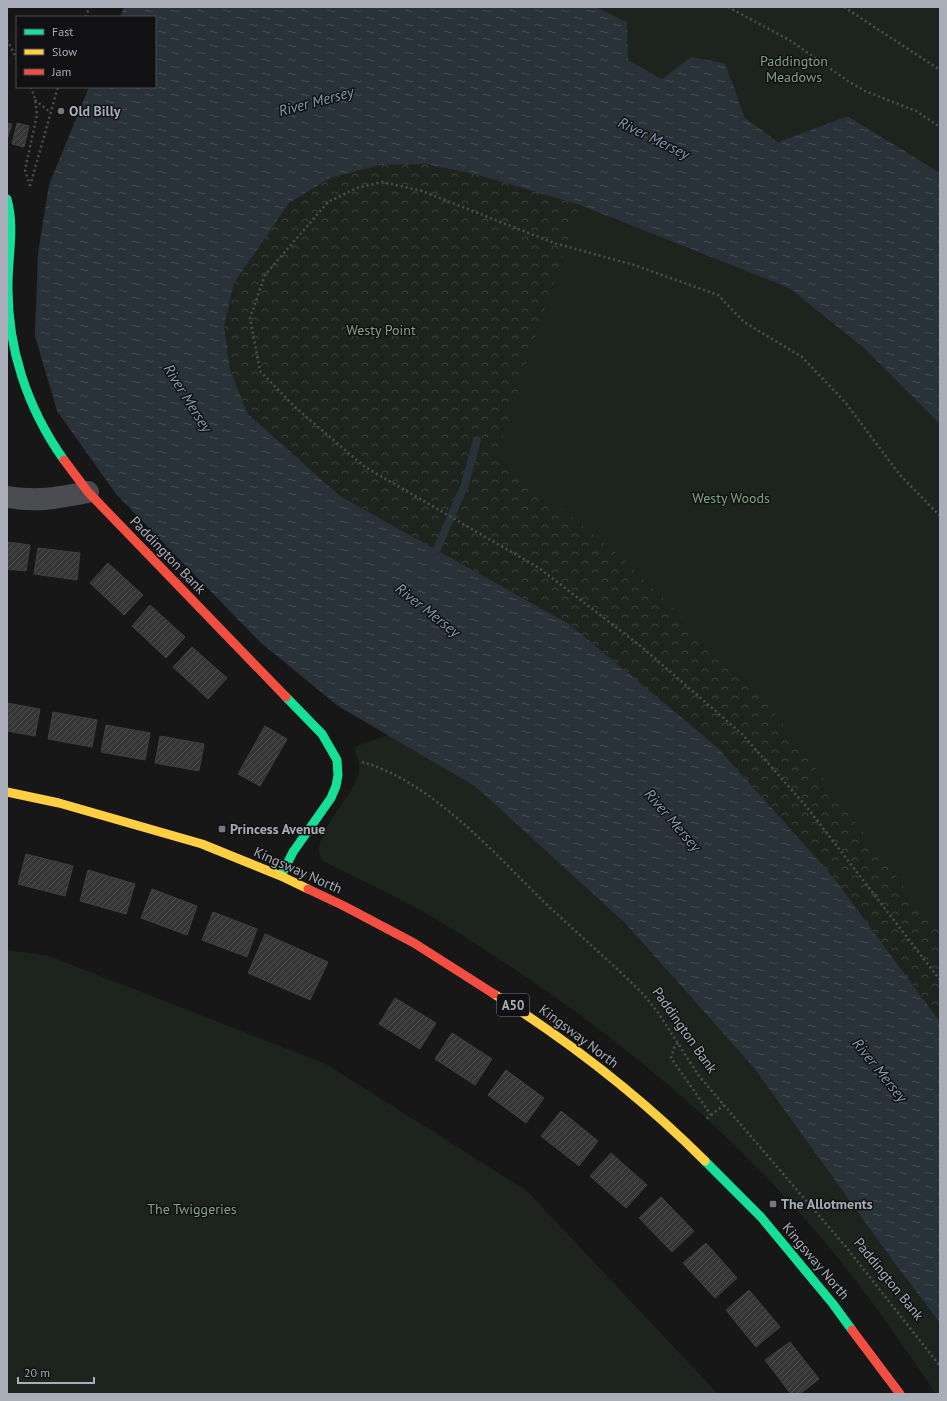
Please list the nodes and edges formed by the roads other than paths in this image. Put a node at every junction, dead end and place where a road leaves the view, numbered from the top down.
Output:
1 (7, 199) edge
2 (88, 492) junction
3 (7, 497) edge
4 (7, 792) edge
5 (281, 876) junction
6 (900, 1394) edge

1 - 2 main road, Paddington Bank
2 - 3 street
2 - 5 main road, Paddington Bank
4 - 5 main road, Kingsway North / A50
5 - 6 main road, Kingsway North / A50

